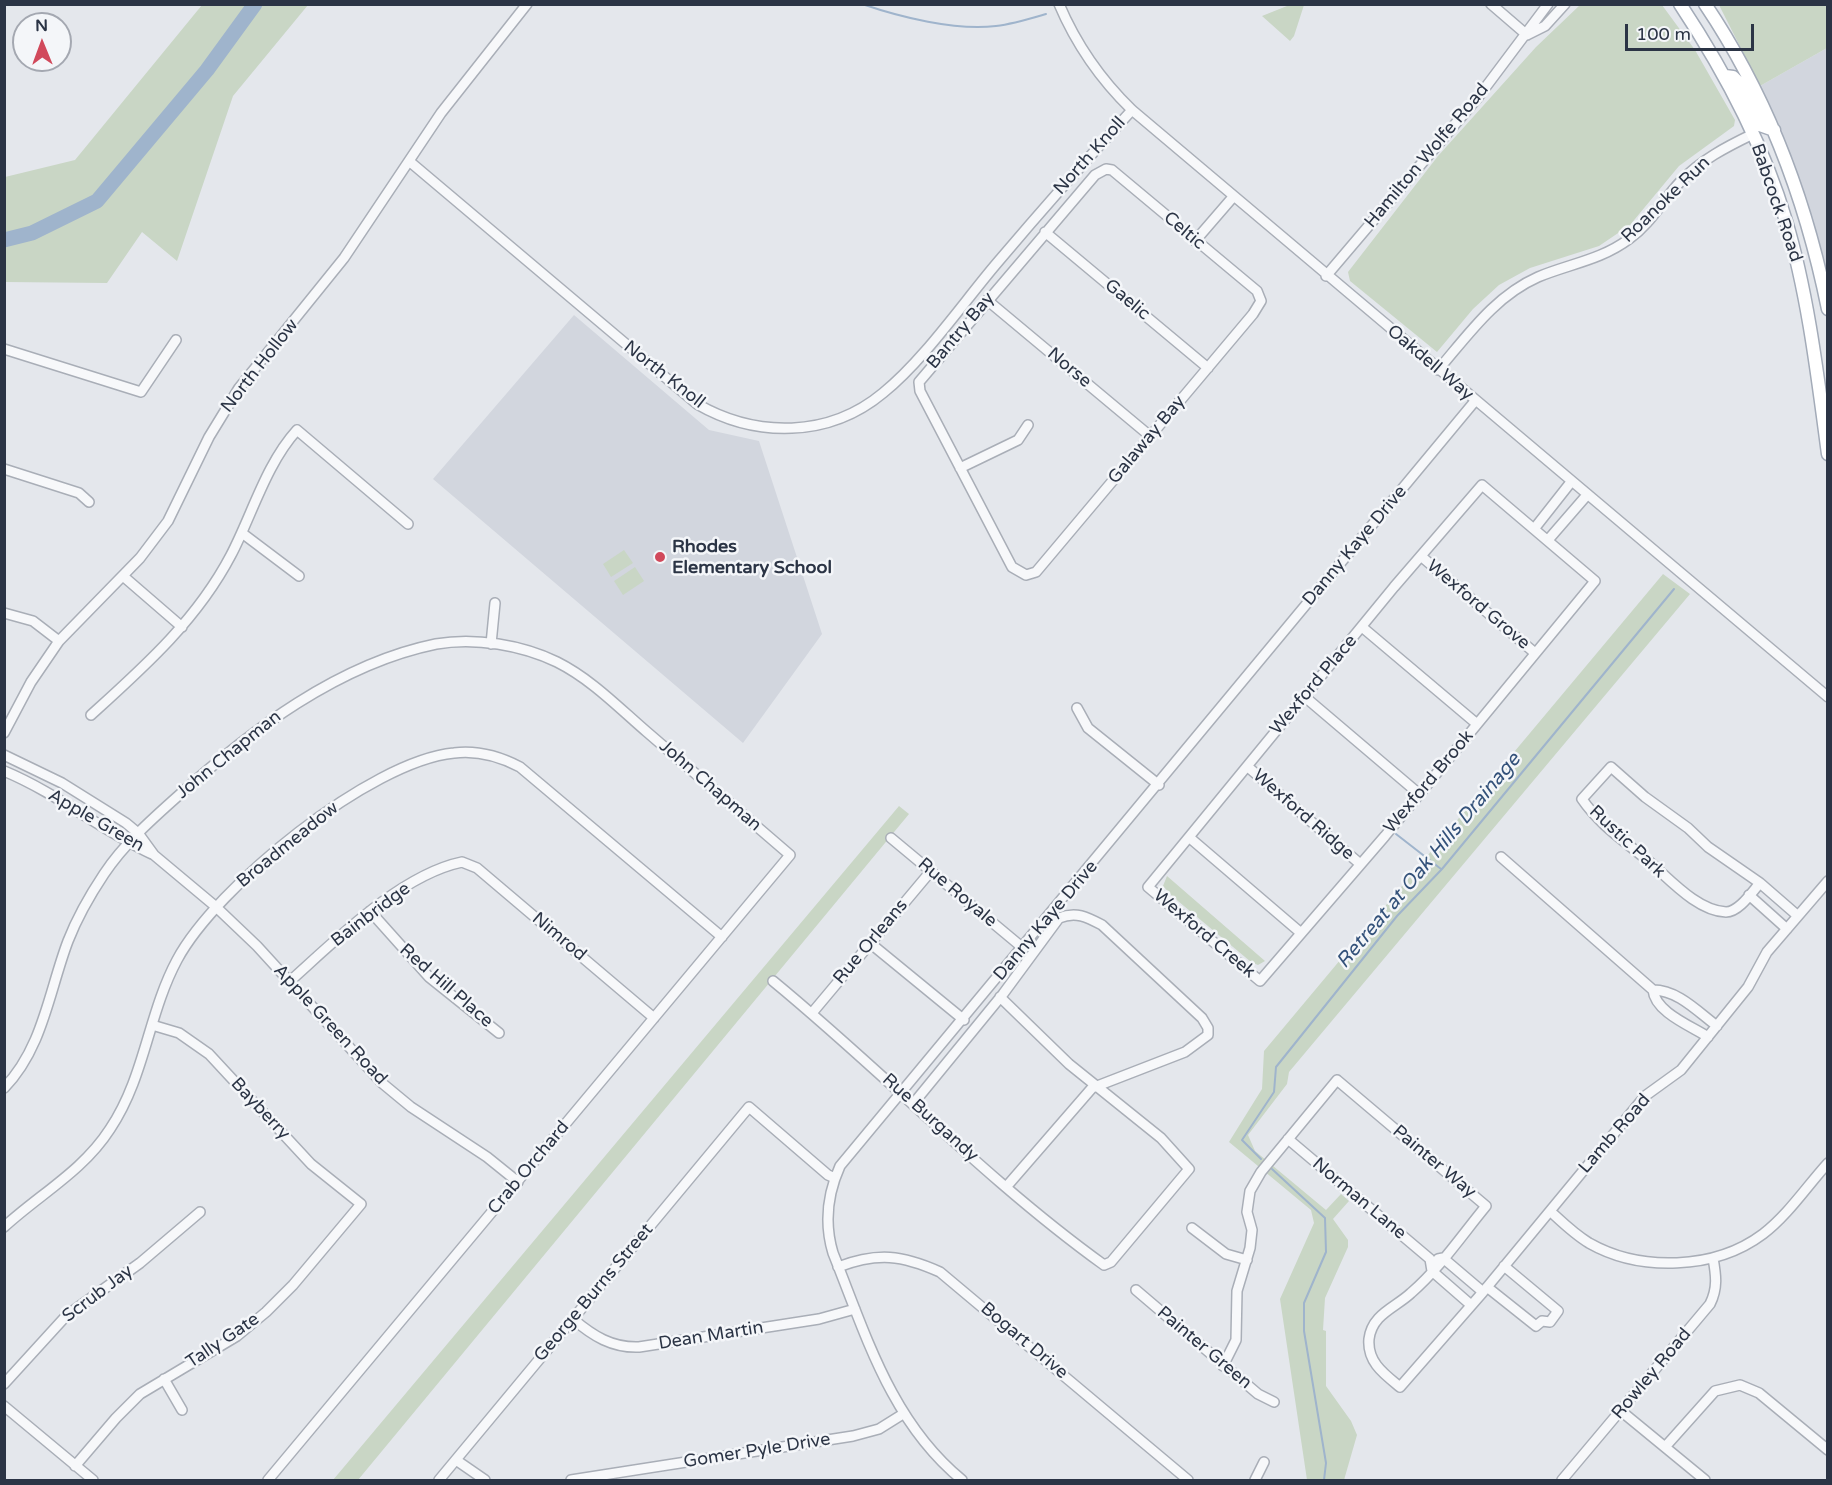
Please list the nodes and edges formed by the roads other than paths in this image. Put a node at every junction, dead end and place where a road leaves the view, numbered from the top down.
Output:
1 (527, 4) edge
2 (1059, 4) edge
3 (1491, 4) edge
4 (1548, 4) edge
5 (1565, 4) edge
6 (1680, 4) edge
7 (1705, 4) edge
8 (1527, 35) junction
9 (1725, 76) junction
10 (1132, 110) junction
11 (1774, 130) junction
12 (1753, 134) junction
13 (409, 161) junction
14 (1106, 169) joint
15 (1233, 197) junction
16 (1046, 232) junction
17 (1195, 241) junction
18 (1326, 276) junction
19 (1260, 297) joint
20 (987, 300) junction
21 (1827, 311) edge
22 (1807, 316) junction
23 (176, 340) dead end
24 (4, 349) edge
25 (1208, 368) junction
26 (1438, 370) junction
27 (1475, 401) junction
28 (1028, 425) dead end
29 (1150, 436) junction
30 (1827, 454) edge
31 (960, 468) junction
32 (4, 469) edge
33 (1571, 482) junction
34 (1587, 495) junction
35 (89, 502) dead end
36 (1549, 509) junction
37 (1564, 522) junction
38 (408, 525) dead end
39 (1534, 529) junction
40 (242, 532) junction
41 (1548, 540) junction
42 (1422, 557) junction
43 (1026, 575) joint
44 (123, 576) junction
45 (299, 576) dead end
46 (495, 603) dead end
47 (4, 613) edge
48 (182, 627) junction
49 (1362, 627) junction
50 (59, 641) junction
51 (491, 644) junction
52 (1535, 653) junction
53 (1305, 697) junction
54 (1827, 697) edge
55 (1077, 708) dead end
56 (91, 716) dead end
57 (1477, 724) junction
58 (4, 733) edge
59 (4, 755) edge
60 (1248, 767) junction
61 (4, 771) edge
62 (1158, 785) junction
63 (1418, 793) junction
64 (138, 833) junction
65 (891, 838) dead end
66 (1190, 838) junction
67 (129, 843) junction
68 (154, 855) junction
69 (790, 855) joint
70 (1501, 857) dead end
71 (462, 862) joint
72 (1359, 863) junction
73 (931, 871) junction
74 (1827, 881) edge
75 (1760, 882) junction
76 (1148, 887) joint
77 (1749, 895) junction
78 (1781, 901) junction
79 (215, 906) junction
80 (370, 911) junction
81 (1770, 914) junction
82 (1798, 916) junction
83 (1787, 928) junction
84 (1301, 933) junction
85 (722, 937) junction
86 (870, 943) junction
87 (1023, 948) junction
88 (773, 981) dead end
89 (1260, 981) joint
90 (289, 982) junction
91 (993, 984) junction
92 (1653, 990) junction
93 (985, 993) junction
94 (1000, 997) junction
95 (812, 1013) junction
96 (654, 1018) junction
97 (964, 1020) junction
98 (152, 1025) junction
99 (1718, 1026) junction
100 (499, 1033) dead end
101 (1708, 1037) junction
102 (1097, 1086) junction
103 (4, 1088) edge
104 (902, 1093) junction
105 (913, 1104) junction
106 (1288, 1139) junction
107 (1827, 1162) edge
108 (835, 1178) junction
109 (518, 1182) junction
110 (1007, 1186) junction
111 (361, 1204) joint
112 (1550, 1211) junction
113 (200, 1212) dead end
114 (4, 1227) edge
115 (1192, 1228) dead end
116 (1443, 1258) junction
117 (1713, 1258) junction
118 (1430, 1259) junction
119 (1247, 1260) junction
120 (1504, 1266) junction
121 (838, 1267) junction
122 (1432, 1271) junction
123 (1136, 1290) dead end
124 (1485, 1290) junction
125 (1471, 1305) junction
126 (855, 1309) junction
127 (573, 1319) junction
128 (1224, 1366) junction
129 (164, 1379) junction
130 (4, 1384) edge
131 (1400, 1387) joint
132 (1274, 1402) dead end
133 (4, 1406) edge
134 (182, 1410) dead end
135 (1621, 1411) junction
136 (903, 1414) junction
137 (1665, 1447) junction
138 (1827, 1450) edge
139 (456, 1460) junction
140 (1264, 1462) dead end
141 (75, 1466) junction
142 (93, 1480) edge
143 (268, 1480) edge
144 (439, 1480) edge
145 (485, 1480) edge
146 (571, 1480) edge
147 (962, 1480) edge
148 (1188, 1480) edge
149 (1255, 1480) edge
150 (1562, 1480) edge
151 (1705, 1480) edge

1 - 13 street, North Hollow
2 - 10 street, Oakdell Way
3 - 8 street
4 - 8 street, Hamilton Wolfe Road
5 - 8 street, Hamilton Wolfe Road
6 - 9 main road, Babcock Road
7 - 11 main road, Babcock Road
8 - 18 street, Hamilton Wolfe Road
9 - 11 main road
9 - 12 main road, Babcock Road
10 - 13 street, North Knoll
10 - 15 street, Oakdell Way
11 - 21 main road, Babcock Road
12 - 22 main road, Babcock Road
12 - 26 street, Roanoke Run
13 - 44 street, North Hollow
14 - 16 street, Bantry Bay
14 - 17 street, Celtic
15 - 17 street
15 - 18 street, Oakdell Way
16 - 20 street, Bantry Bay
16 - 25 street, Gaelic
17 - 19 street, Celtic
18 - 26 street, Oakdell Way
19 - 25 street, Galaway Bay
20 - 29 street, Norse
20 - 31 street, Bantry Bay
21 - 22 main road
22 - 30 main road, Babcock Road
23 - 24 street
25 - 29 street, Galaway Bay
26 - 27 street, Oakdell Way
27 - 33 street, Oakdell Way
27 - 62 street, Danny Kaye Drive
28 - 31 street
29 - 43 street, Galaway Bay
31 - 43 street, Bantry Bay
32 - 35 street
33 - 34 street, Oakdell Way
33 - 36 street
34 - 37 street
34 - 54 street, Oakdell Way
36 - 37 street
36 - 39 street
37 - 41 street
38 - 40 street
39 - 41 street
39 - 42 street, Wexford Place
40 - 45 street
40 - 48 street
41 - 52 street, Wexford Brook
42 - 49 street, Wexford Place
42 - 52 street, Wexford Grove
44 - 48 street
44 - 50 street, North Hollow
46 - 51 street
47 - 50 street
48 - 56 street
49 - 53 street, Wexford Place
49 - 57 street
50 - 58 street, North Hollow
51 - 64 street, John Chapman
51 - 69 street, John Chapman
52 - 57 street, Wexford Brook
53 - 60 street, Wexford Place
53 - 63 street
55 - 62 street
57 - 63 street, Wexford Brook
59 - 64 street, Apple Green
60 - 66 street, Wexford Place
60 - 72 street, Wexford Ridge
61 - 67 street, Apple Green
62 - 87 street, Danny Kaye Drive
63 - 72 street, Wexford Brook
64 - 67 street, John Chapman
64 - 68 street, Apple Green
65 - 73 street, Rue Royale
66 - 76 street, Wexford Place
66 - 84 street
67 - 68 street, Apple Green
67 - 103 street, John Chapman
68 - 79 street, Apple Green Road
69 - 85 street, Crab Orchard
70 - 92 street
71 - 80 street, Bainbridge
71 - 96 street, Nimrod
72 - 84 street, Wexford Brook
73 - 86 street, Rue Orleans
73 - 87 street, Rue Royale
74 - 82 street, Lamb Road
75 - 77 street, Rustic Park
75 - 77 street, Rustic Park
75 - 78 street, Rustic Park
76 - 89 street, Wexford Creek
77 - 81 street
78 - 81 street
78 - 82 street, Rustic Park
79 - 85 street, Broadmeadow
79 - 90 street, Apple Green Road
79 - 98 street, Broadmeadow
80 - 90 street, Bainbridge
80 - 100 street, Red Hill Place
81 - 83 street
82 - 83 street, Lamb Road
83 - 99 street, Lamb Road
84 - 89 street, Wexford Brook
85 - 96 street, Crab Orchard
86 - 95 street, Rue Orleans
86 - 97 street
87 - 91 street, Danny Kaye Drive
88 - 95 street, Rue Burgandy
90 - 109 street, Apple Green Road
91 - 93 street, Danny Kaye Drive
91 - 94 street
92 - 99 street
92 - 101 street
93 - 94 street
93 - 97 street, Danny Kaye Drive
94 - 102 street
94 - 102 street
94 - 105 street
95 - 104 street, Rue Burgandy
96 - 109 street, Crab Orchard
97 - 104 street, Danny Kaye Drive
98 - 111 street, Bayberry
98 - 114 street, Broadmeadow
99 - 101 street, Lamb Road
101 - 112 street, Lamb Road
102 - 110 street
102 - 110 street, Rue Burgandy
104 - 105 street, Rue Burgandy
104 - 108 street, Danny Kaye Drive
105 - 110 street, Rue Burgandy
106 - 116 street, Painter Way
106 - 118 street, Norman Lane
106 - 119 street, Painter Way
107 - 117 street
108 - 121 street, Danny Kaye Drive
108 - 127 street, George Burns Street
109 - 143 street, Crab Orchard
111 - 129 street, Tally Gate
112 - 117 street
112 - 120 street, Lamb Road
113 - 130 street, Scrub Jay
115 - 119 street
116 - 118 street
116 - 122 street, Painter Way
116 - 124 street
117 - 135 street, Rowley Road
118 - 122 street
119 - 128 street, Painter Way
120 - 124 street, Lamb Road
120 - 124 street
121 - 126 street, Danny Kaye Drive
121 - 148 street, Bogart Drive
122 - 125 street
122 - 131 street, Painter Way
123 - 128 street, Painter Green
124 - 125 street, Lamb Road
125 - 131 street, Lamb Road
126 - 127 street, Dean Martin
126 - 136 street, Danny Kaye Drive
127 - 139 street, George Burns Street
128 - 132 street, Painter Green
129 - 134 street
129 - 141 street, Tally Gate
133 - 141 street
135 - 137 street
135 - 150 street, Rowley Road
136 - 146 street, Gomer Pyle Drive
136 - 147 street, Danny Kaye Drive
137 - 138 street
137 - 151 street
139 - 144 street, George Burns Street
139 - 145 street
140 - 149 street
141 - 142 street

